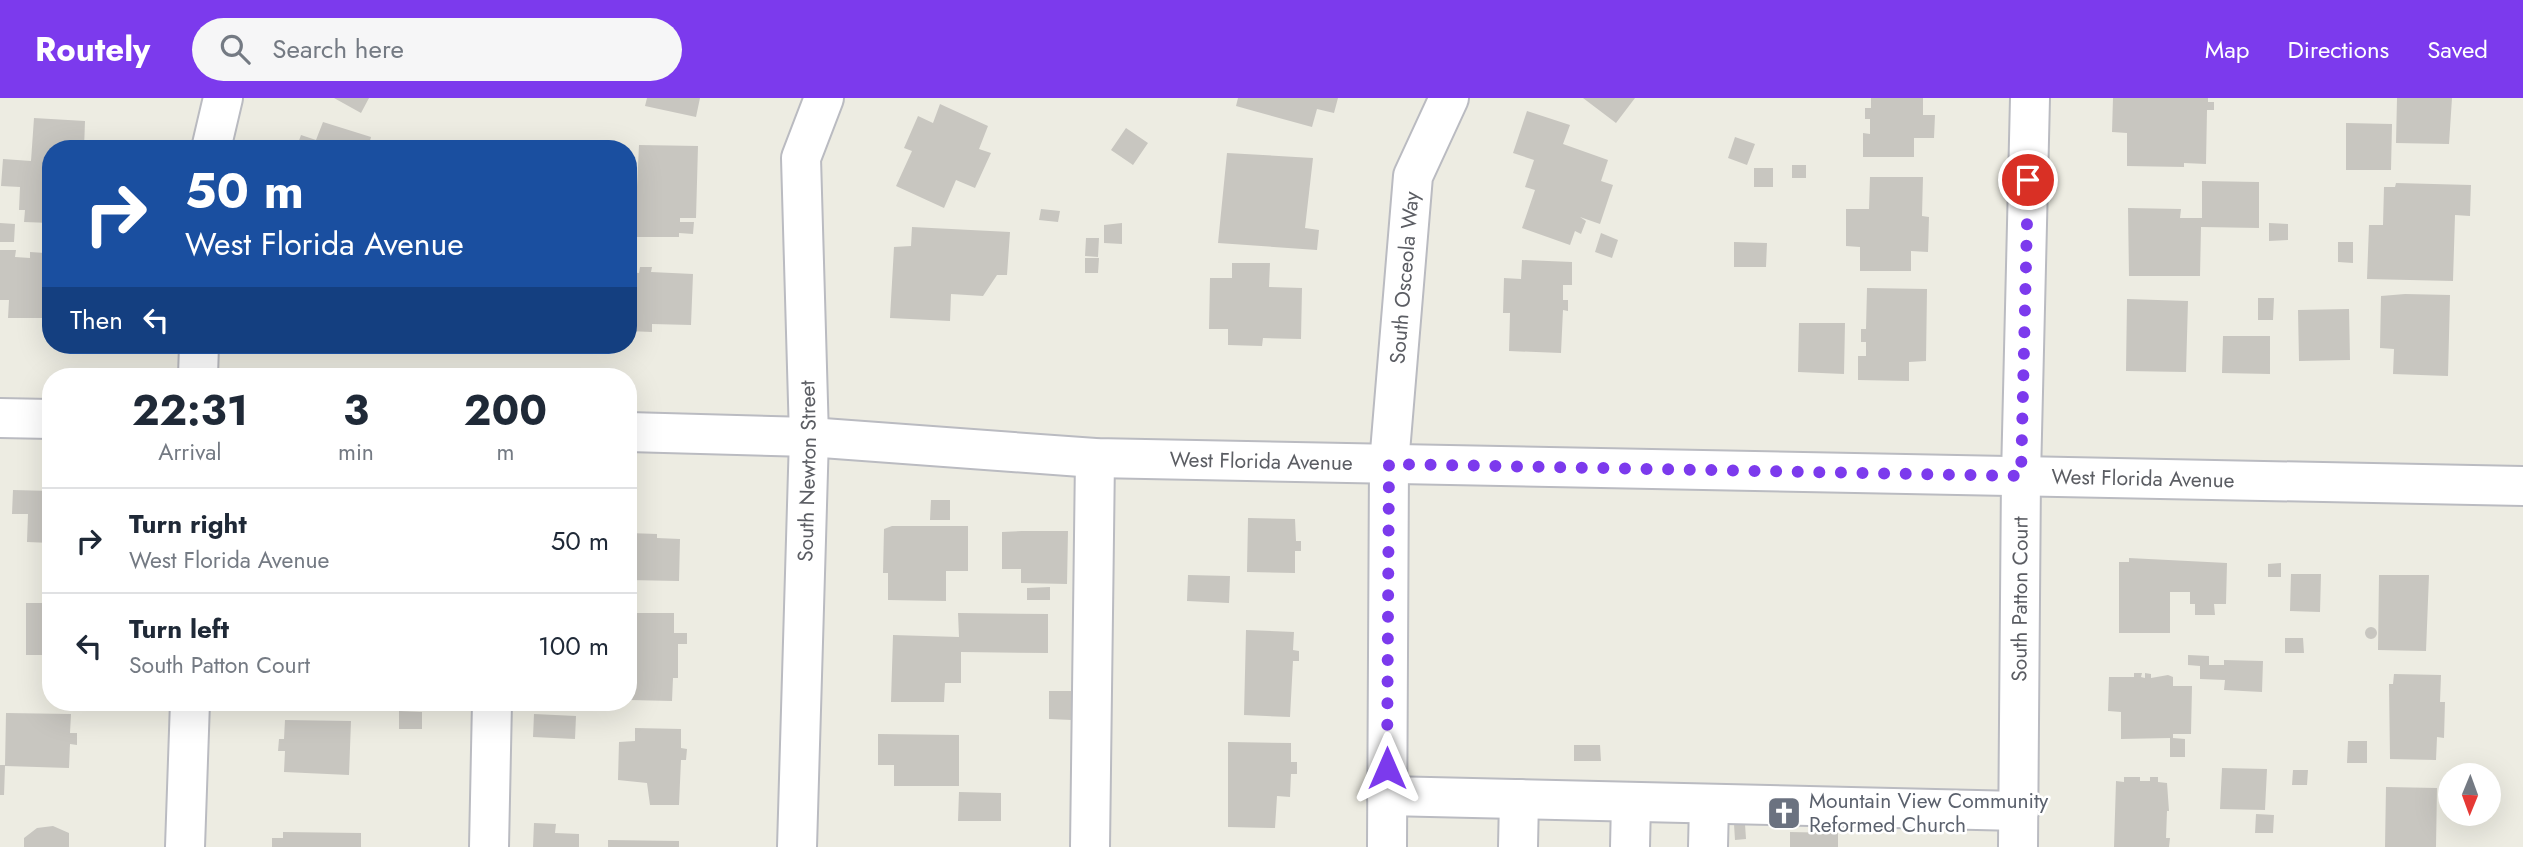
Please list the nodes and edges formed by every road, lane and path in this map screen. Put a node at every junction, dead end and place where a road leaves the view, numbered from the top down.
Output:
1 (223, 98) edge
2 (824, 98) edge
3 (1449, 98) edge
4 (2030, 98) edge
5 (213, 140) edge
6 (0, 418) edge
7 (42, 419) edge
8 (637, 432) edge
9 (809, 438) junction
10 (1095, 458) junction
11 (1389, 464) junction
12 (2021, 476) junction
13 (2523, 486) edge
14 (190, 711) edge
15 (492, 711) edge
16 (1387, 796) junction
17 (1519, 799) junction
18 (1631, 802) junction
19 (1709, 804) junction
20 (2019, 829) edge
21 (185, 847) edge
22 (489, 847) edge
23 (797, 847) edge
24 (1090, 847) edge
25 (1387, 847) edge
26 (1518, 847) edge
27 (1630, 847) edge
28 (1708, 847) edge

1 - 5 street
2 - 9 street, South Newton Street
3 - 11 street, South Osceola Way
4 - 12 street, South Patton Court
6 - 7 street
8 - 9 street, West Florida Avenue
9 - 10 street, West Florida Avenue
9 - 23 street, South Newton Street
10 - 11 street, West Florida Avenue
10 - 24 street
11 - 12 street, West Florida Avenue
11 - 16 street, South Osceola Way
12 - 13 street, West Florida Avenue
12 - 20 street, South Patton Court
14 - 21 street
15 - 22 street
16 - 17 street
16 - 25 street, South Osceola Way
17 - 18 street
17 - 26 street
18 - 19 street
18 - 27 street
19 - 20 street
19 - 28 street

